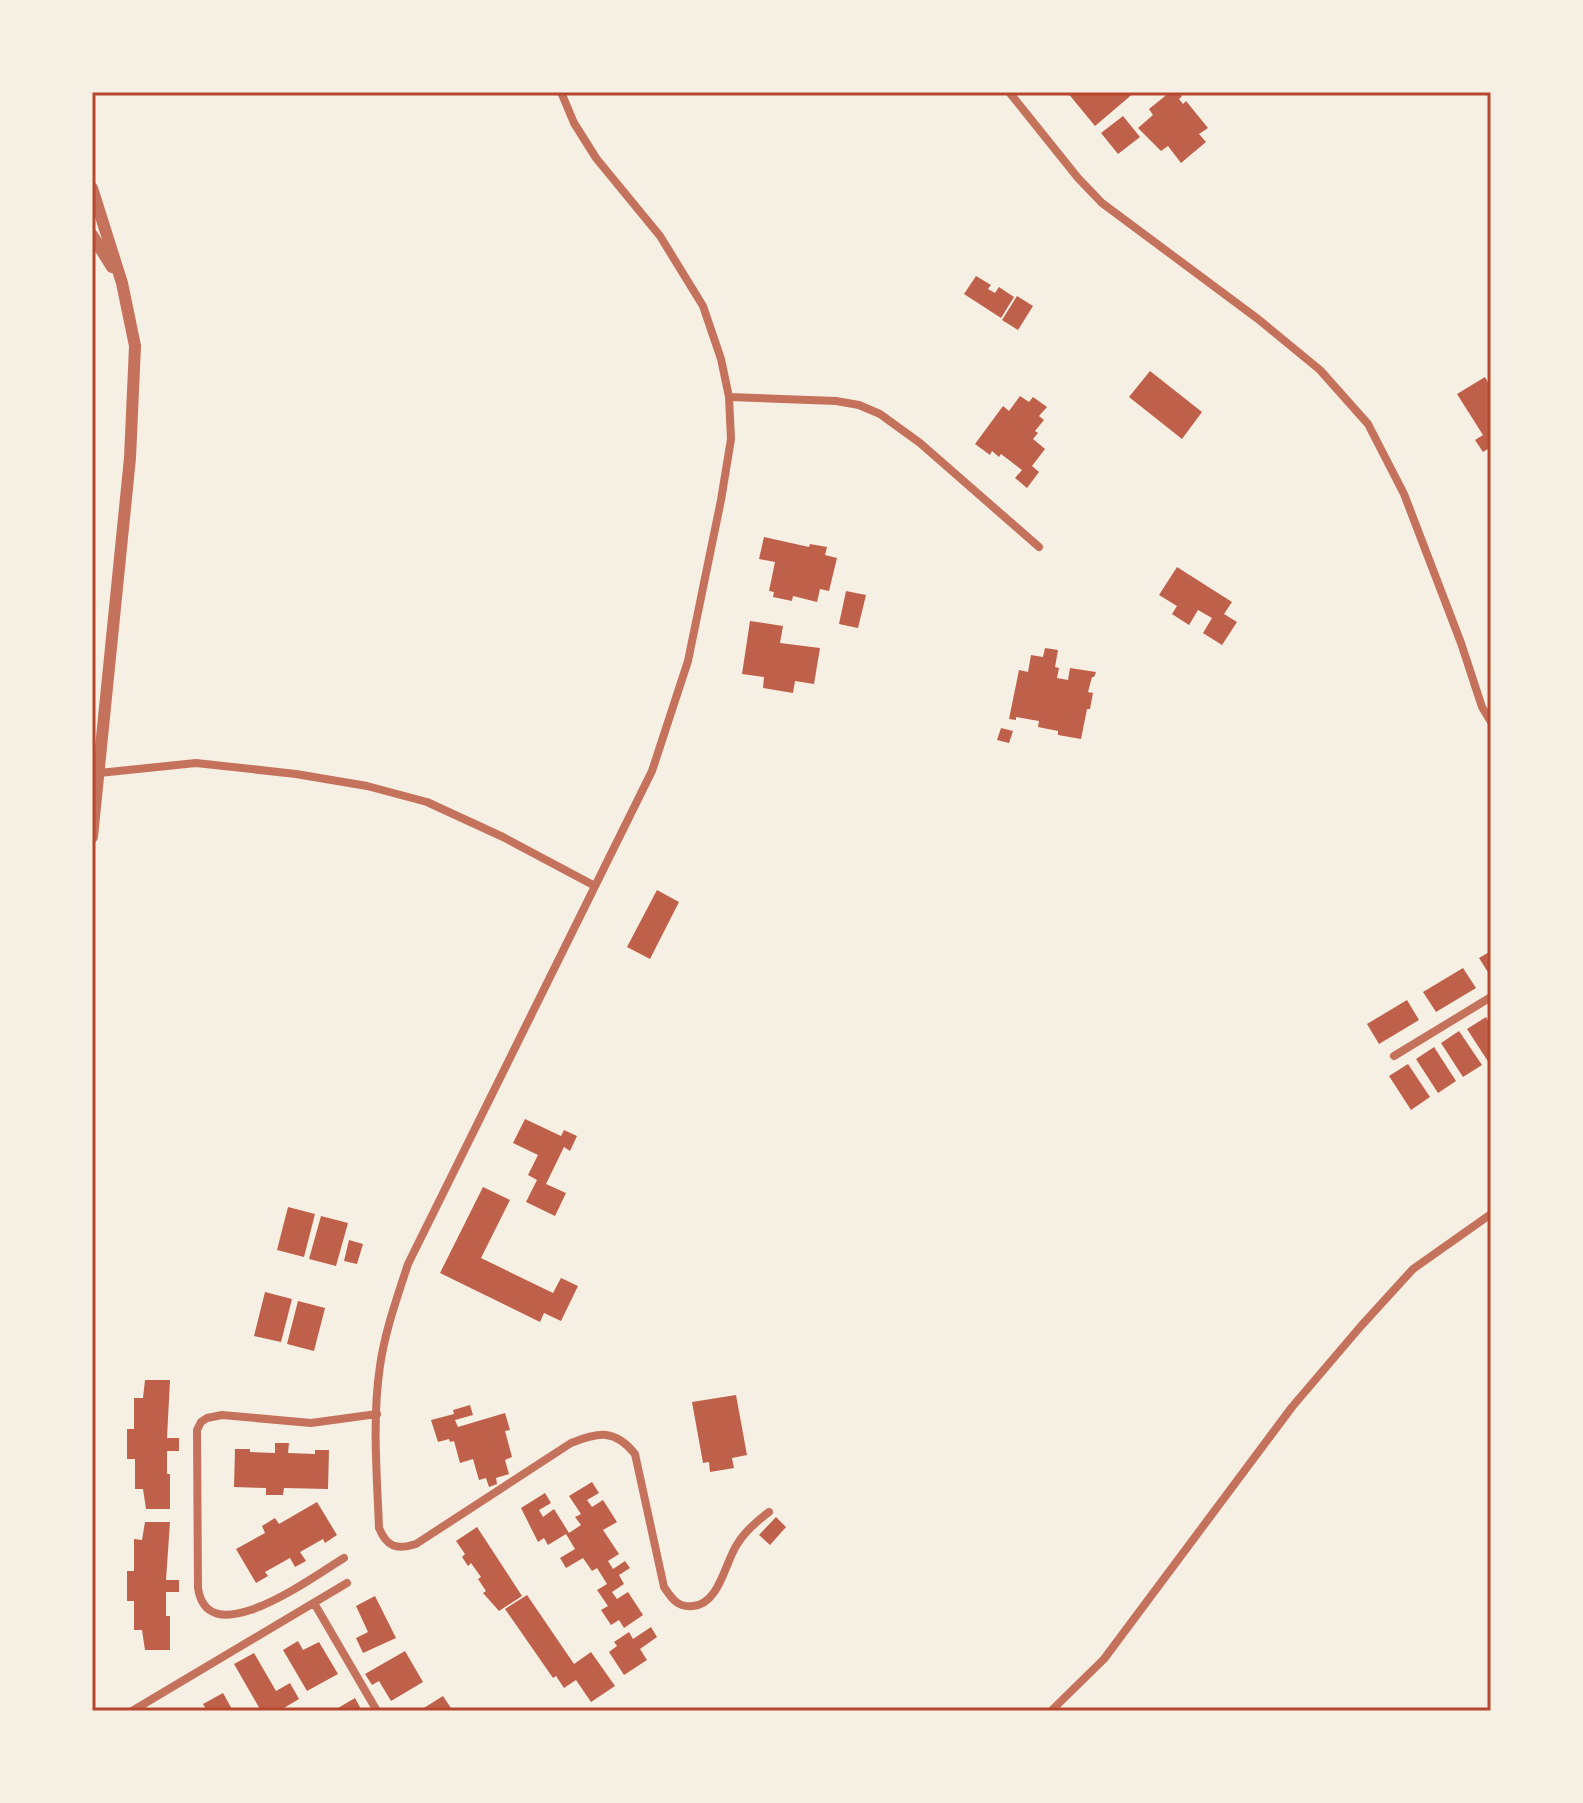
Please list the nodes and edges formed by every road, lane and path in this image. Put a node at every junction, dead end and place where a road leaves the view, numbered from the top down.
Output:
1 (561, 92) edge
2 (1009, 92) edge
3 (92, 188) edge
4 (92, 235) edge
5 (122, 283) junction
6 (729, 397) junction
7 (1039, 547) dead end
8 (107, 695) junction
9 (92, 706) edge
10 (1491, 722) edge
11 (99, 773) junction
12 (92, 837) edge
13 (595, 886) junction
14 (1491, 997) edge
15 (1394, 1056) dead end
16 (1491, 1214) edge
17 (377, 1414) junction
18 (769, 1512) dead end
19 (344, 1558) dead end
20 (347, 1583) dead end
21 (314, 1603) junction
22 (135, 1710) edge
23 (377, 1711) edge
24 (1051, 1711) edge

1 - 6 street
2 - 10 street
3 - 5 street
4 - 5 street
5 - 8 street
6 - 7 street
6 - 13 street
8 - 9 street
8 - 11 street
11 - 12 street
11 - 13 street
13 - 17 street
14 - 15 street
16 - 24 street
17 - 18 street
17 - 19 street
20 - 21 street
21 - 22 street
21 - 23 street

